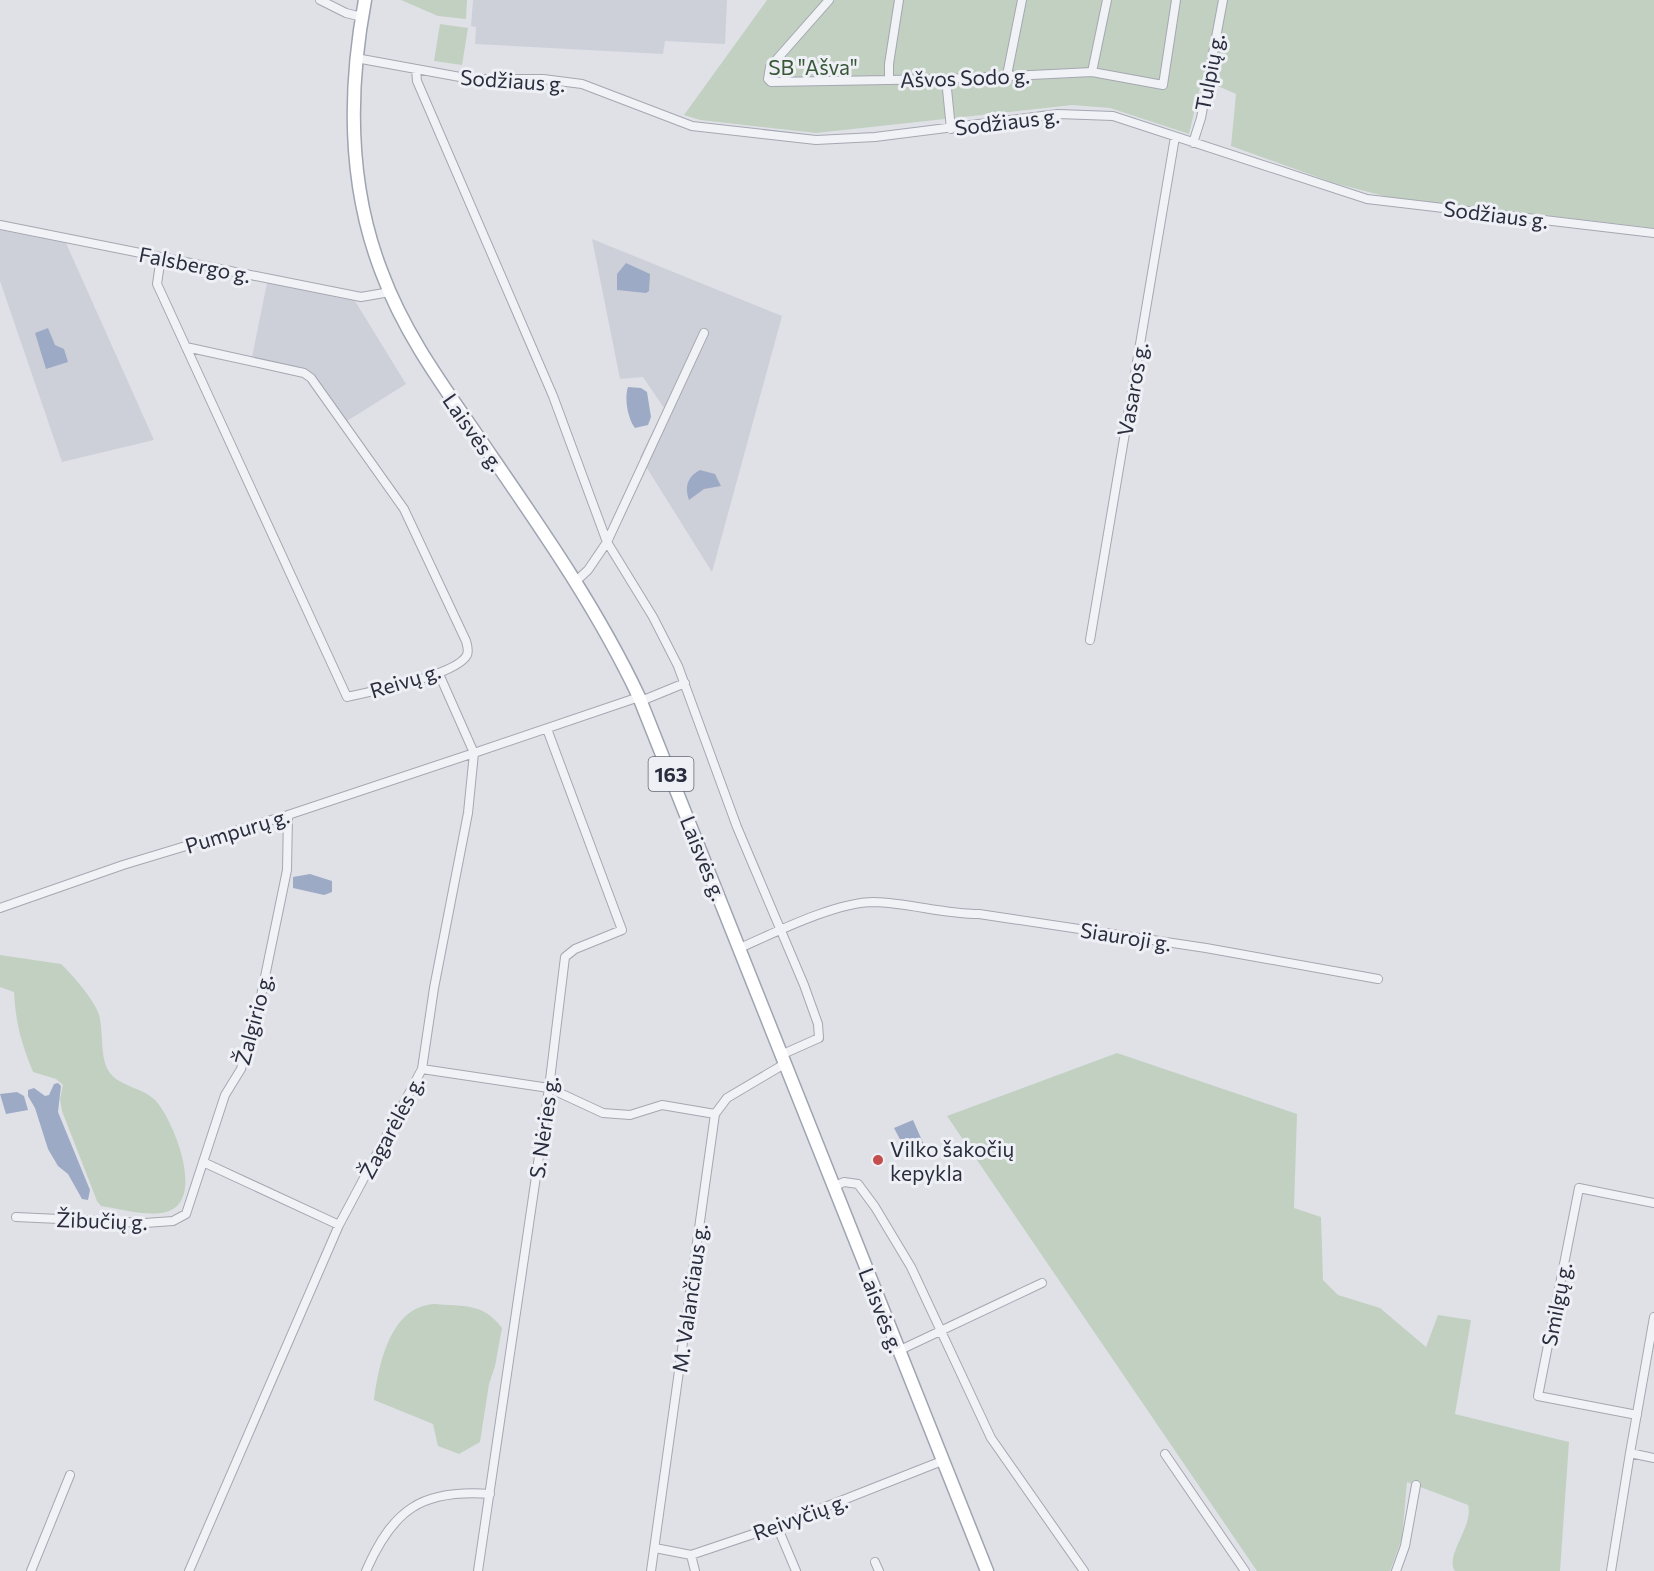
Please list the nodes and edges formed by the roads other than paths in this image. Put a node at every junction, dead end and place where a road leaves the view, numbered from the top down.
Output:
1 (320, 0) edge
2 (365, 0) edge
3 (829, 0) edge
4 (899, 0) edge
5 (1022, 0) edge
6 (1107, 0) edge
7 (1176, 0) edge
8 (1223, 0) edge
9 (362, 17) junction
10 (356, 58) junction
11 (416, 69) junction
12 (1092, 72) junction
13 (1007, 75) junction
14 (946, 79) junction
15 (889, 80) junction
16 (951, 129) junction
17 (1175, 137) junction
18 (1193, 143) junction
19 (0, 225) edge
20 (1654, 233) edge
21 (161, 257) junction
22 (390, 292) junction
23 (704, 333) dead end
24 (186, 347) junction
25 (607, 542) junction
26 (575, 582) junction
27 (1090, 640) dead end
28 (439, 674) junction
29 (685, 683) junction
30 (640, 699) junction
31 (547, 729) junction
32 (474, 753) junction
33 (288, 815) junction
34 (0, 908) edge
35 (780, 931) junction
36 (740, 948) junction
37 (1378, 979) dead end
38 (784, 1059) junction
39 (422, 1069) junction
40 (549, 1088) junction
41 (715, 1114) junction
42 (203, 1162) junction
43 (835, 1186) junction
44 (1654, 1203) edge
45 (186, 1214) joint
46 (16, 1217) dead end
47 (339, 1225) junction
48 (1042, 1283) dead end
49 (1654, 1317) edge
50 (941, 1333) junction
51 (898, 1351) junction
52 (1637, 1415) junction
53 (1630, 1453) junction
54 (1165, 1454) dead end
55 (1654, 1458) edge
56 (942, 1461) junction
57 (70, 1475) dead end
58 (1416, 1485) dead end
59 (490, 1494) junction
60 (777, 1526) junction
61 (655, 1548) junction
62 (691, 1555) junction
63 (875, 1562) dead end
64 (31, 1571) edge
65 (189, 1571) edge
66 (366, 1571) edge
67 (478, 1571) edge
68 (651, 1571) edge
69 (695, 1571) edge
70 (796, 1571) edge
71 (879, 1571) edge
72 (987, 1571) edge
73 (1084, 1571) edge
74 (1245, 1571) edge
75 (1396, 1571) edge
76 (1611, 1571) edge

1 - 9 street
2 - 9 main road, Laisvės g. / 163
3 - 15 street, Ašvos Sodo g.
4 - 15 street
5 - 13 street
6 - 12 street
7 - 12 street, Ašvos Sodo g.
8 - 18 street, Tulpių g.
9 - 10 main road, Laisvės g. / 163
10 - 11 street, Sodžiaus g.
10 - 22 main road, Laisvės g. / 163
11 - 16 street, Sodžiaus g.
11 - 25 street
12 - 13 street, Ašvos Sodo g.
13 - 14 street, Ašvos Sodo g.
14 - 15 street, Ašvos Sodo g.
14 - 16 street
16 - 17 street, Sodžiaus g.
17 - 18 street, Sodžiaus g.
17 - 27 street, Vasaros g.
18 - 20 street, Sodžiaus g.
19 - 21 street, Falsbergo g.
21 - 22 street, Falsbergo g.
21 - 24 street, Reivų g.
22 - 26 main road, Laisvės g. / 163
23 - 25 street
24 - 28 street, Reivų g.
24 - 28 street, Reivų g.
25 - 26 street
25 - 29 street
26 - 30 main road, Laisvės g. / 163
28 - 32 street
29 - 30 street
29 - 35 street
30 - 31 street
30 - 36 main road, Laisvės g. / 163
31 - 32 street
31 - 40 street, S. Nėries g.
32 - 33 street, Pumpurų g.
32 - 39 street, Žagarėlės g.
33 - 34 street, Pumpurų g.
33 - 42 street, Žalgirio g.
35 - 36 street, Siauroji g.
35 - 37 street, Siauroji g.
35 - 38 street
36 - 38 main road, Laisvės g. / 163
38 - 41 street
38 - 43 main road, Laisvės g. / 163
39 - 40 street
39 - 47 street, Žagarėlės g.
40 - 41 street
40 - 59 street, S. Nėries g.
41 - 61 street, M. Valančiaus g.
42 - 45 street, Žalgirio g.
42 - 47 street
43 - 50 street
43 - 51 main road, Laisvės g. / 163
44 - 52 street, Smilgų g.
45 - 46 street, Žibučių g.
47 - 65 street, Žagarėlės g.
48 - 50 street
49 - 52 street
50 - 51 street
50 - 73 street
51 - 56 main road, Laisvės g. / 163
52 - 53 street
53 - 55 street
53 - 76 street
54 - 74 street
56 - 60 street, Reivyčių g.
56 - 72 main road, Laisvės g. / 163
57 - 64 street
58 - 75 street
59 - 66 street
59 - 67 street, S. Nėries g.
60 - 62 street, Reivyčių g.
60 - 70 street
61 - 62 street, Reivyčių g.
61 - 68 street, M. Valančiaus g.
62 - 69 street
63 - 71 street

